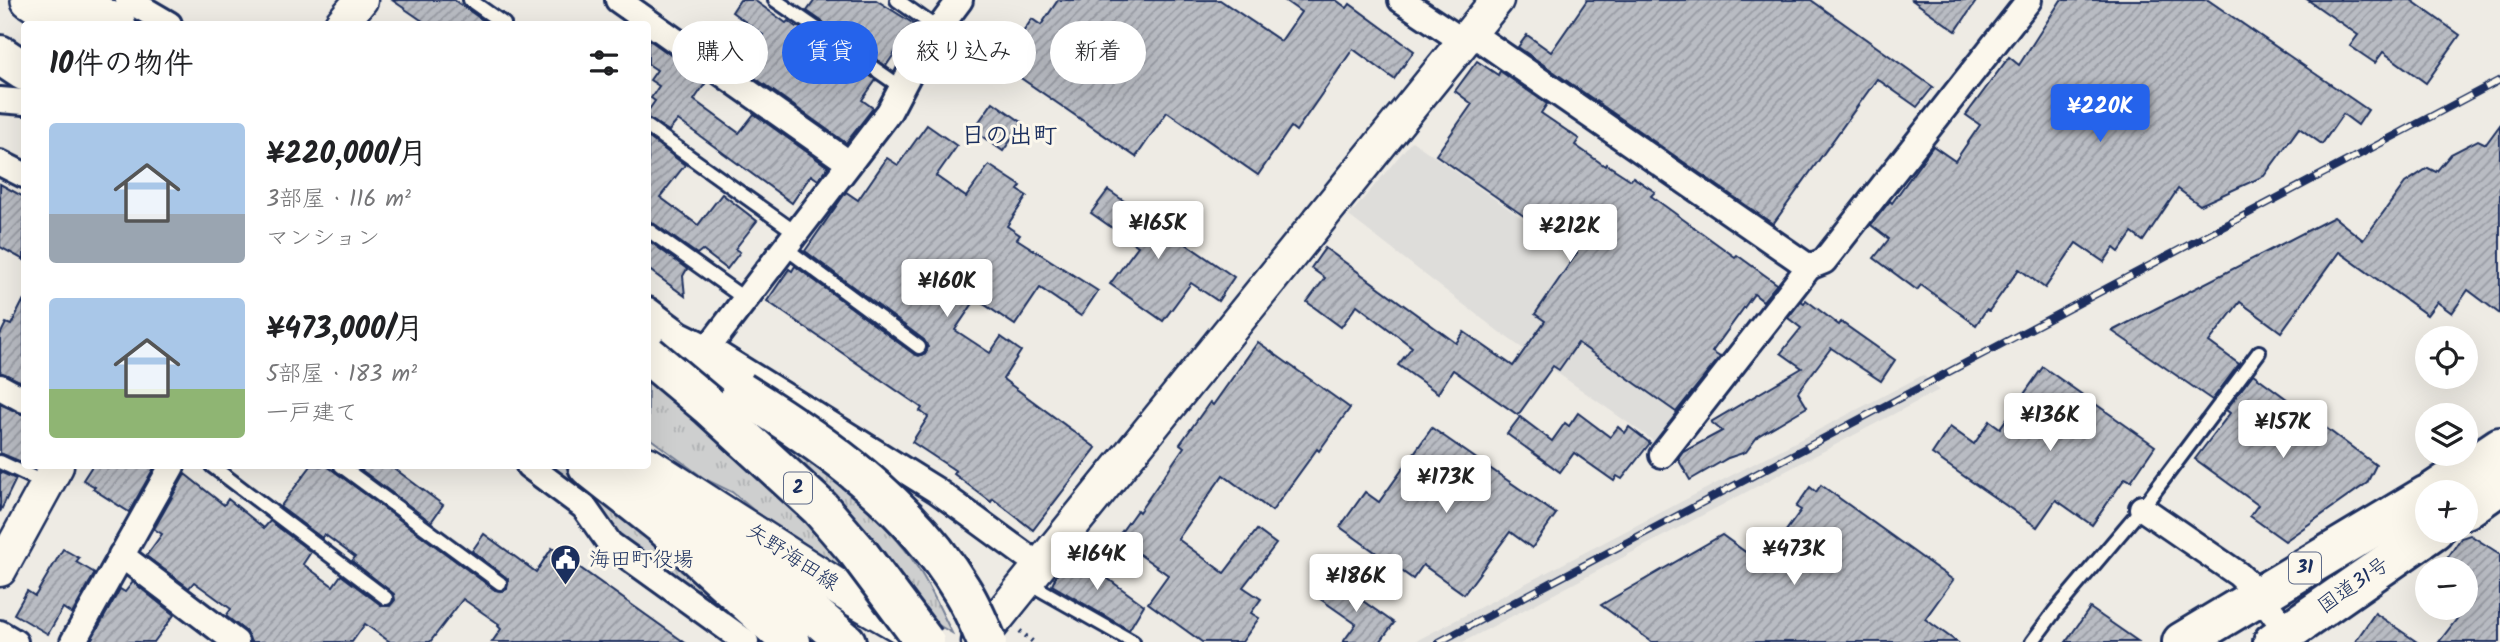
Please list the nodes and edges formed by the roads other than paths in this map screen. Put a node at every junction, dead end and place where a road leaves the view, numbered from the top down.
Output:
1 (29, 0) edge
2 (69, 0) edge
3 (128, 0) edge
4 (470, 0) edge
5 (618, 0) edge
6 (775, 0) edge
7 (897, 0) edge
8 (960, 0) edge
9 (1401, 0) edge
10 (1497, 0) edge
11 (2029, 0) edge
12 (60, 21) edge
13 (110, 21) edge
14 (164, 21) edge
15 (500, 21) edge
16 (648, 21) edge
17 (927, 21) edge
18 (944, 21) edge
19 (651, 23) edge
20 (1467, 37) junction
21 (0, 55) edge
22 (0, 60) edge
23 (21, 72) edge
24 (21, 72) edge
25 (903, 84) edge
26 (901, 87) junction
27 (0, 100) edge
28 (21, 102) edge
29 (651, 129) edge
30 (0, 163) edge
31 (849, 163) junction
32 (21, 174) edge
33 (651, 232) edge
34 (790, 239) junction
35 (1810, 267) junction
36 (745, 299) junction
37 (651, 312) edge
38 (651, 340) edge
39 (919, 347) dead end
40 (708, 348) junction
41 (2259, 352) dead end
42 (651, 358) edge
43 (0, 387) edge
44 (21, 398) edge
45 (2500, 447) edge
46 (1662, 455) dead end
47 (0, 462) edge
48 (651, 465) edge
49 (21, 467) edge
50 (28, 469) edge
51 (170, 469) edge
52 (216, 469) edge
53 (345, 469) edge
54 (533, 469) edge
55 (592, 469) edge
56 (612, 469) edge
57 (52, 475) edge
58 (2458, 480) edge
59 (2500, 485) edge
60 (2478, 489) edge
61 (2142, 508) junction
62 (2415, 513) edge
63 (2415, 540) edge
64 (121, 555) junction
65 (0, 570) edge
66 (1033, 574) junction
67 (500, 583) dead end
68 (386, 598) dead end
69 (2272, 619) edge
70 (0, 634) edge
71 (1001, 634) edge
72 (15, 642) edge
73 (73, 642) edge
74 (236, 642) edge
75 (746, 642) edge
76 (791, 642) edge
77 (846, 642) edge
78 (925, 642) edge
79 (930, 642) edge
80 (978, 642) edge
81 (1133, 642) edge
82 (2032, 642) edge
83 (2182, 642) edge
84 (2222, 642) edge

1 - 12 main road
2 - 13 highway
3 - 14 street
4 - 15 lane
5 - 16 street
6 - 26 lane
7 - 17 lane
8 - 18 street
9 - 20 street
10 - 20 street
11 - 35 street
19 - 31 street
20 - 35 street
20 - 66 street
21 - 23 highway
22 - 24 main road
25 - 26 street
26 - 31 street
27 - 28 street
29 - 34 lane
30 - 32 street
31 - 34 street
33 - 36 lane
34 - 36 street
34 - 39 lane
35 - 46 street
36 - 40 street
37 - 40 street
38 - 71 highway, bridge
40 - 66 street
41 - 61 lane
42 - 78 highway, 2, bridge
43 - 44 street
45 - 58 highway
47 - 49 lane
48 - 79 main road, 矢野海田線
50 - 57 lane
51 - 64 street
52 - 68 lane
53 - 67 lane
54 - 75 street
55 - 76 highway
56 - 77 highway
57 - 65 street
59 - 60 highway
61 - 69 street
61 - 82 lane
62 - 69 highway
63 - 69 highway, 国道31号 / 31
64 - 73 street
64 - 74 street
66 - 80 street
66 - 81 lane
69 - 83 highway, 国道31号 / 31
69 - 84 highway
70 - 72 street

